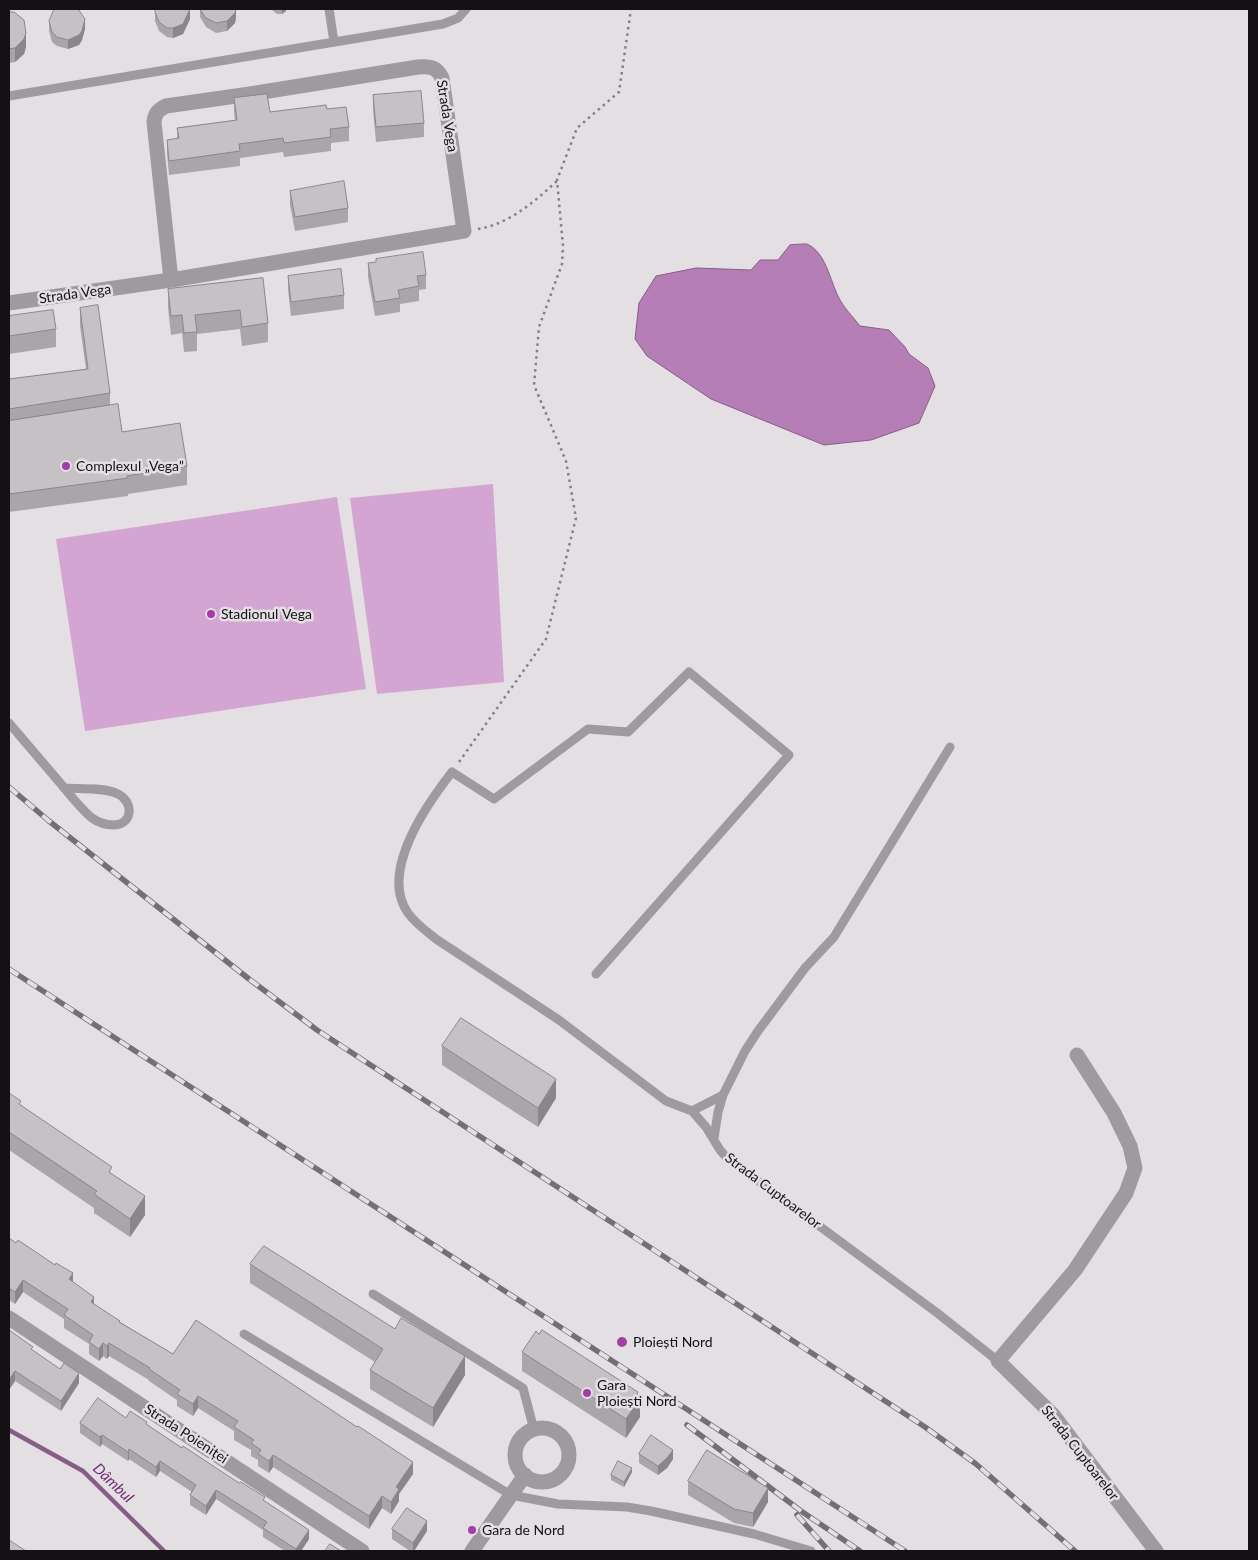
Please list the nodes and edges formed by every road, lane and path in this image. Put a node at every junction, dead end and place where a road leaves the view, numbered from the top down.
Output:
1 (329, 9) edge
2 (466, 9) edge
3 (631, 9) edge
4 (334, 42) junction
5 (9, 96) edge
6 (557, 180) junction
7 (464, 231) junction
8 (171, 280) junction
9 (9, 303) edge
10 (9, 723) edge
11 (950, 747) dead end
12 (452, 772) junction
13 (64, 788) junction
14 (596, 974) dead end
15 (1077, 1055) dead end
16 (723, 1095) junction
17 (692, 1111) junction
18 (714, 1138) junction
19 (373, 1294) dead end
20 (9, 1318) edge
21 (244, 1334) dead end
22 (998, 1360) junction
23 (534, 1430) junction
24 (524, 1475) junction
25 (511, 1496) junction
26 (362, 1551) edge
27 (472, 1551) edge
28 (810, 1551) edge
29 (1156, 1551) edge

1 - 4 lane
2 - 4 lane
3 - 6 path
4 - 5 lane
6 - 7 path
6 - 12 path
7 - 8 street, Strada Vega
7 - 8 street, Strada Vega
8 - 9 street, Strada Vega
10 - 13 lane
11 - 16 lane
12 - 14 lane
12 - 17 lane, Strada Cuptoarelor
13 - 13 lane
15 - 22 street
16 - 17 lane
16 - 18 lane
17 - 18 lane, Strada Cuptoarelor
18 - 22 lane, Strada Cuptoarelor
19 - 23 lane
20 - 26 street, Strada Poieniței
21 - 25 lane
22 - 29 street, Strada Cuptoarelor
23 - 24 street
23 - 24 street
24 - 25 street
25 - 27 street
25 - 28 lane

